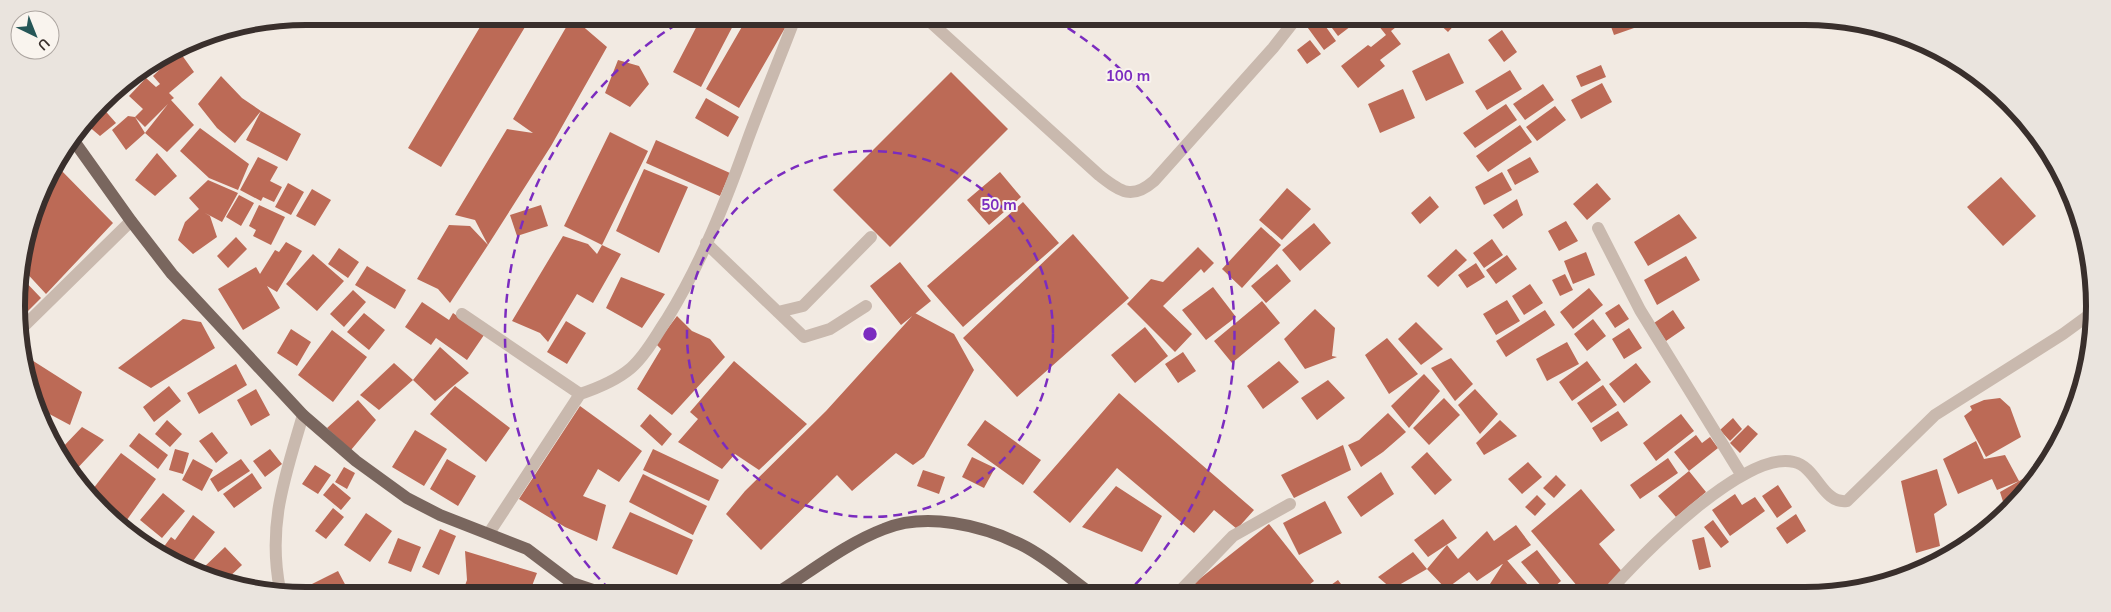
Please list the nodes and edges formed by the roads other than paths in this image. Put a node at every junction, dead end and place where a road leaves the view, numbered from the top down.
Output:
1 (792, 25) edge
2 (934, 25) edge
3 (1291, 25) edge
4 (76, 144) edge
5 (131, 221) junction
6 (1598, 228) dead end
7 (871, 237) dead end
8 (706, 243) junction
9 (866, 306) dead end
10 (778, 312) junction
11 (462, 314) dead end
12 (2085, 318) edge
13 (26, 324) edge
14 (580, 394) junction
15 (303, 415) junction
16 (1741, 474) junction
17 (1290, 504) dead end
18 (489, 533) junction
19 (279, 586) edge
20 (584, 587) edge
21 (786, 587) edge
22 (1082, 587) edge
23 (1184, 587) edge
24 (1613, 587) edge

1 - 8 street
2 - 3 street
4 - 5 main road
5 - 13 street
5 - 15 main road
6 - 16 street
7 - 10 street
8 - 10 street
8 - 14 street
9 - 10 street
11 - 14 street
12 - 16 street
14 - 18 street
15 - 18 main road
15 - 19 street
16 - 24 street
17 - 23 street
18 - 20 main road
21 - 22 main road

